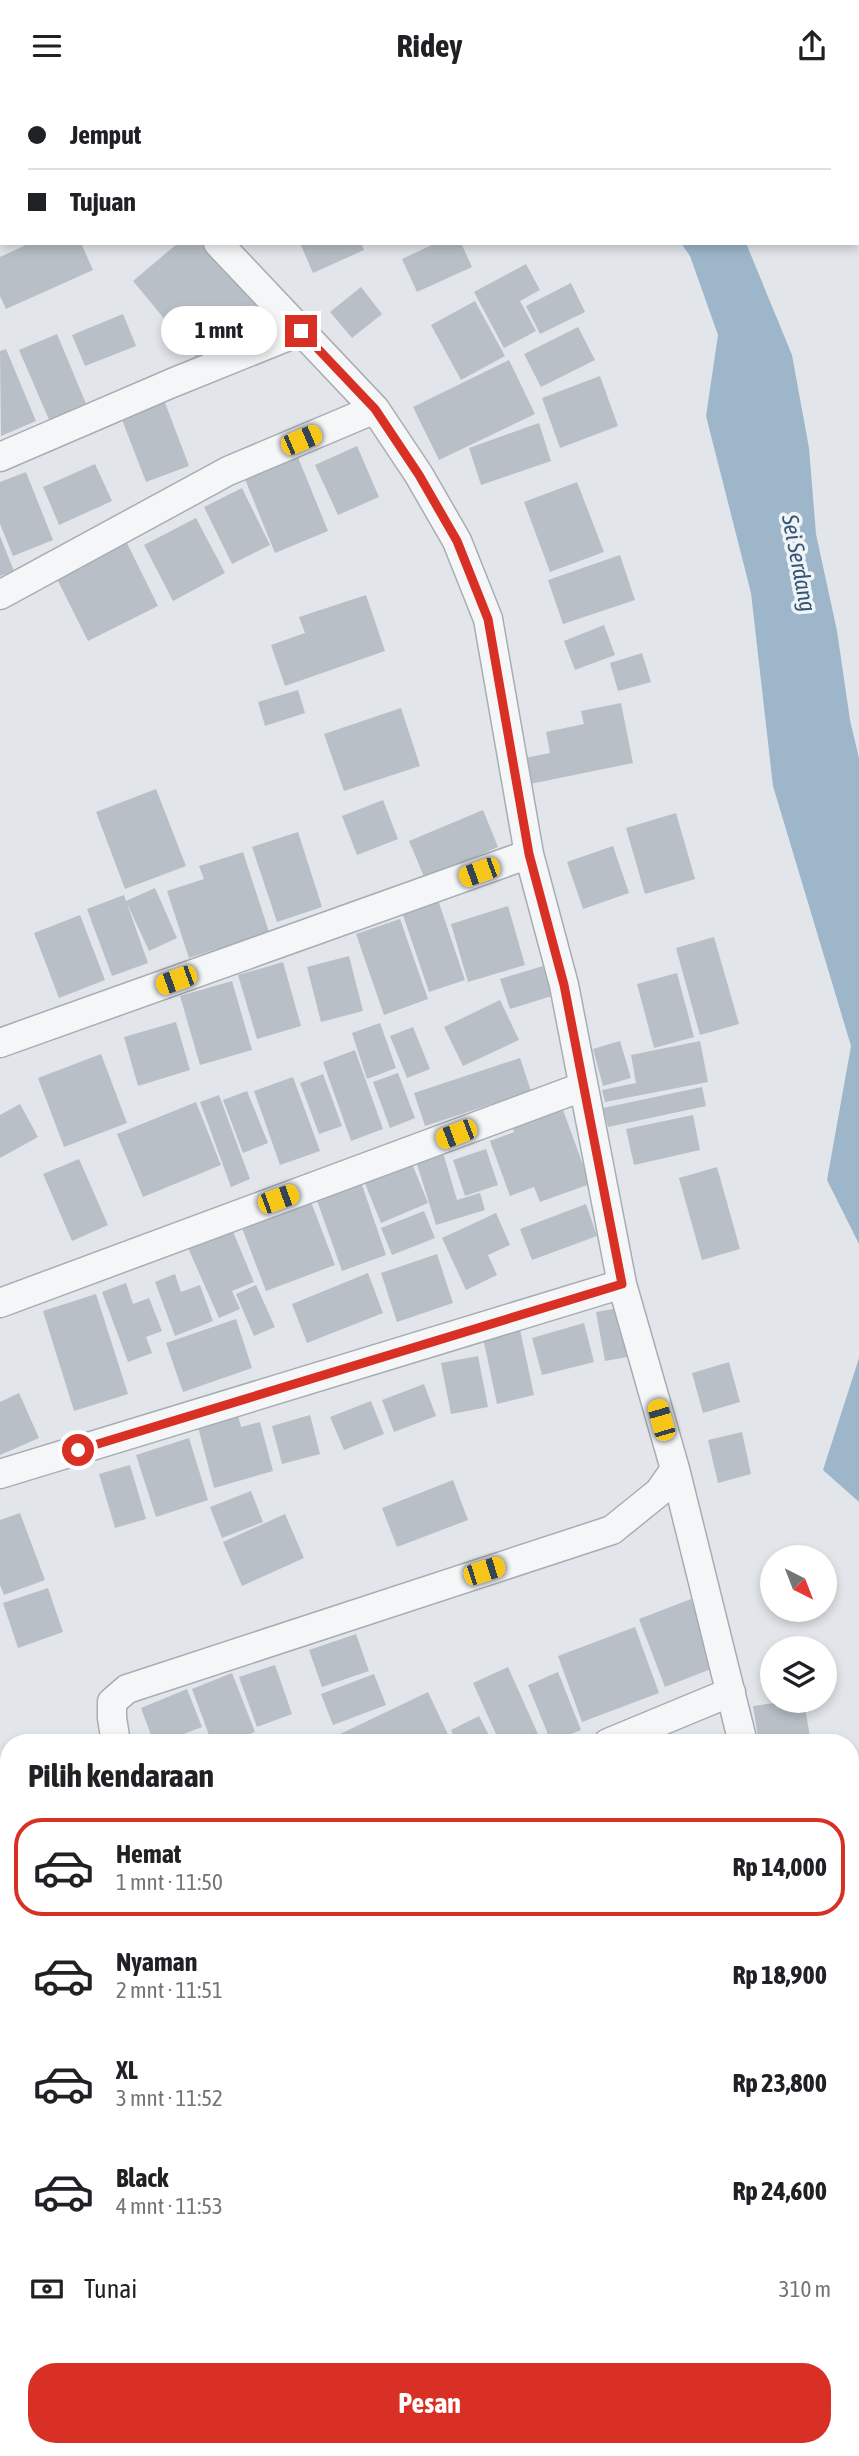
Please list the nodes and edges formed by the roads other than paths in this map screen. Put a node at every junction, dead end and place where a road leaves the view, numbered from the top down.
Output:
1 (220, 245) edge
2 (301, 331) junction
3 (375, 409) junction
4 (0, 457) edge
5 (0, 595) edge
6 (529, 854) junction
7 (0, 1043) edge
8 (582, 1087) junction
9 (622, 1284) junction
10 (0, 1303) edge
11 (675, 1469) junction
12 (0, 1474) edge
13 (730, 1692) junction
14 (115, 1734) edge
15 (630, 1734) edge
16 (741, 1734) edge

1 - 2 street
2 - 3 street
2 - 4 street
3 - 5 street
3 - 6 street
6 - 7 street
6 - 8 street
8 - 9 street
8 - 10 street
9 - 11 street
9 - 12 street
11 - 13 street
11 - 14 street
13 - 15 street
13 - 16 street

